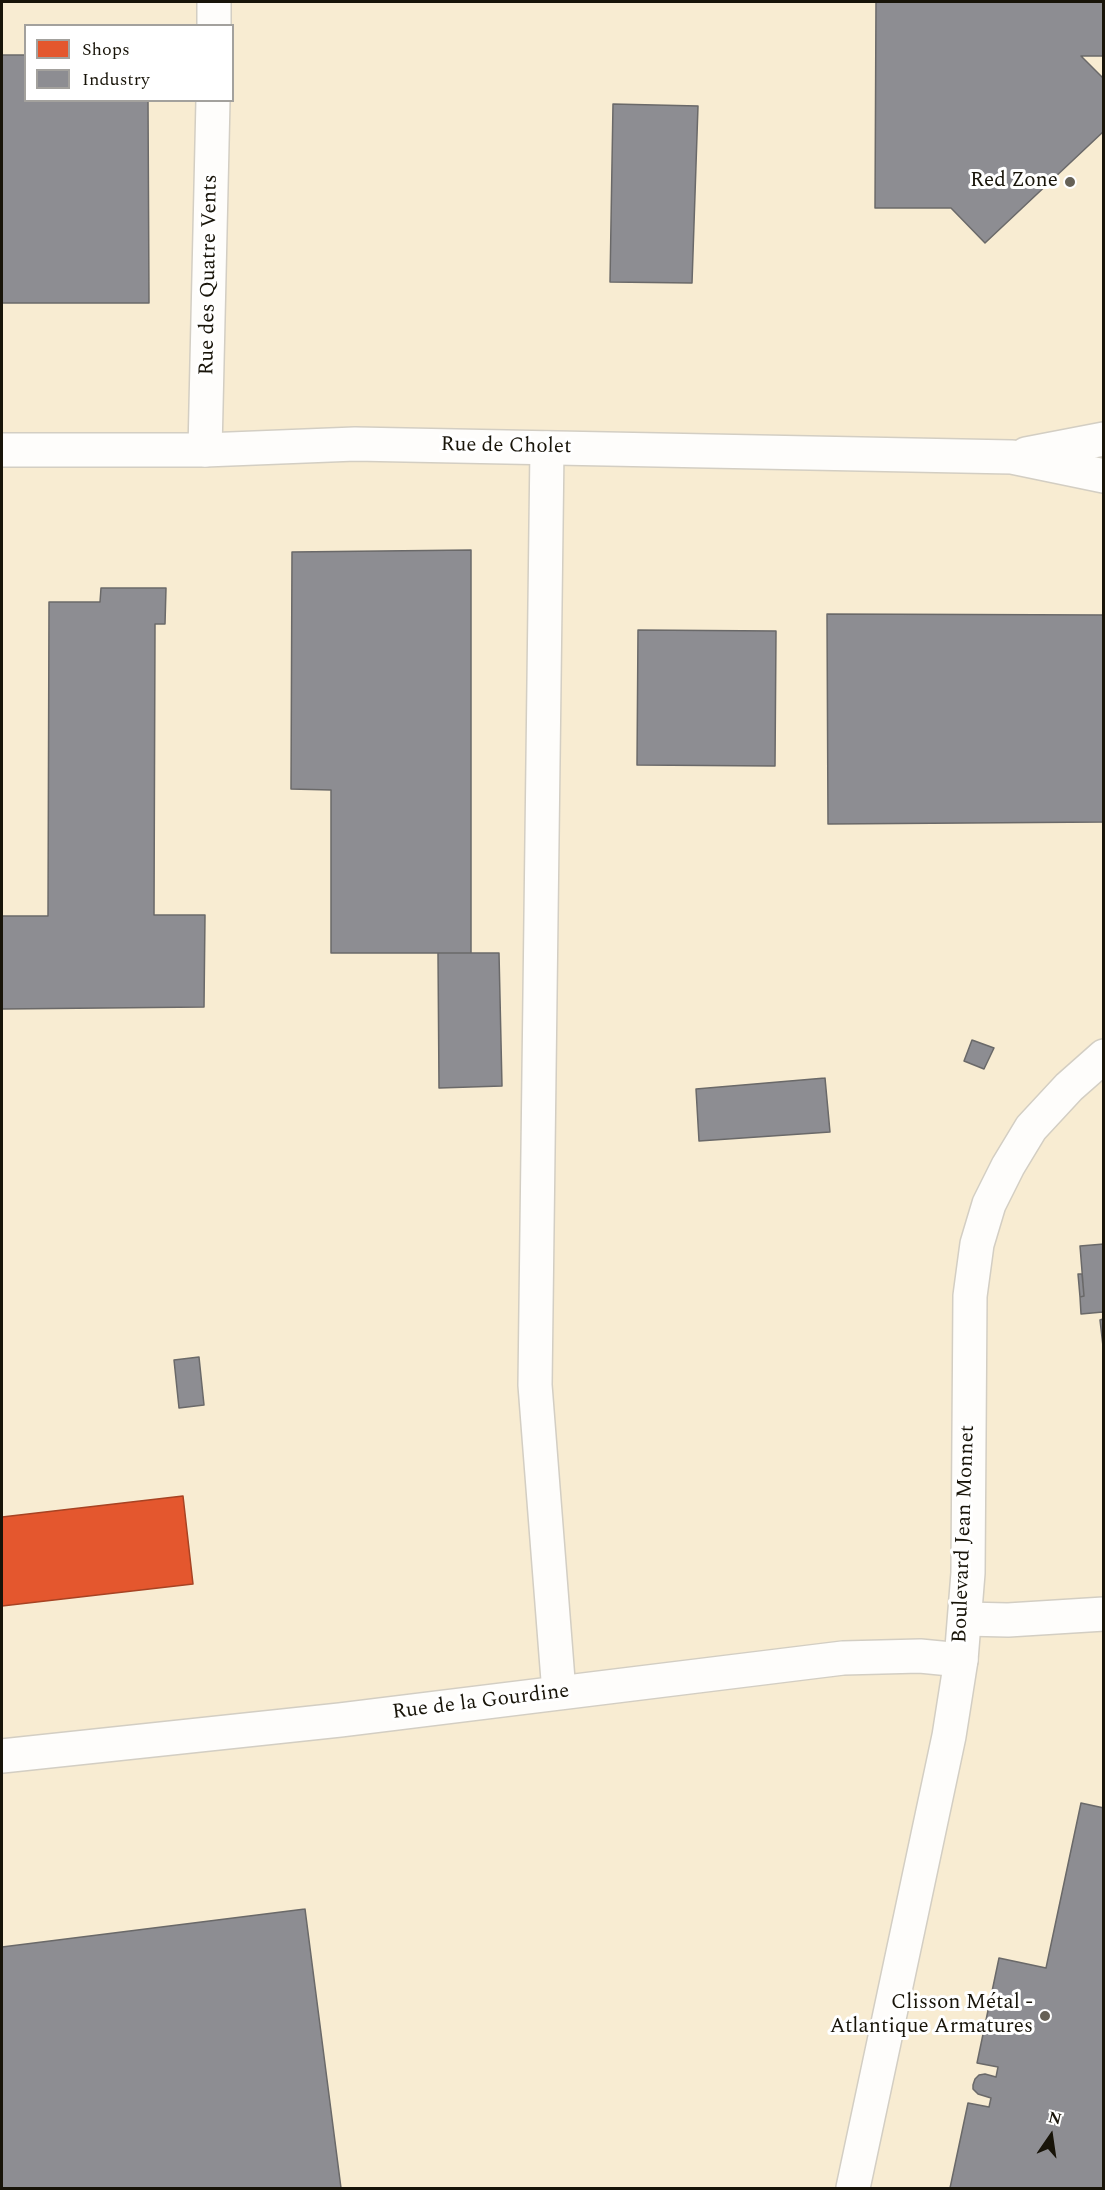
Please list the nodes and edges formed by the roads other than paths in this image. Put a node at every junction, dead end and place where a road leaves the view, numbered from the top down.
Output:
1 (214, 2) edge
2 (214, 24) edge
3 (213, 102) edge
4 (1104, 439) edge
5 (548, 448) junction
6 (2, 450) edge
7 (205, 450) junction
8 (1012, 457) junction
9 (1104, 476) edge
10 (1104, 1056) edge
11 (1104, 1614) edge
12 (965, 1618) junction
13 (961, 1660) junction
14 (559, 1693) junction
15 (2, 1756) edge
16 (853, 2188) edge

1 - 2 main road
3 - 7 main road, Rue des Quatre Vents
4 - 8 main road, Rue de Cholet
5 - 7 main road, Rue de Cholet
5 - 8 main road, Rue de Cholet
5 - 14 main road
6 - 7 main road, Rue de Cholet
8 - 9 main road, Rue de Cholet
10 - 12 main road, Boulevard Jean Monnet
11 - 12 main road
12 - 13 main road, Boulevard Jean Monnet
13 - 14 main road, Rue de la Gourdine
13 - 16 main road, Boulevard Jean Monnet
14 - 15 main road, Rue de la Gourdine

